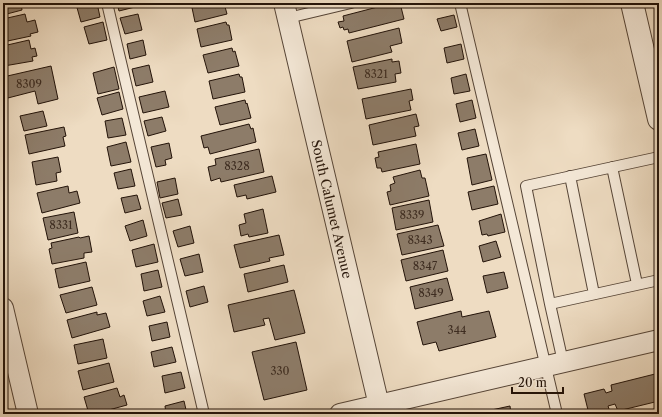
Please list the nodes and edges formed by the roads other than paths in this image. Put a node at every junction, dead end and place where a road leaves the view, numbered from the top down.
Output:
1 (107, 3) edge
2 (351, 3) edge
3 (460, 3) edge
4 (632, 3) edge
5 (286, 10) edge
6 (659, 119) edge
7 (659, 157) edge
8 (612, 167) junction
9 (570, 176) junction
10 (659, 280) edge
11 (637, 284) junction
12 (594, 294) junction
13 (550, 304) junction
14 (3, 308) edge
15 (659, 340) edge
16 (555, 364) junction
17 (380, 409) edge
18 (28, 414) edge
19 (204, 414) edge
20 (340, 414) edge
21 (557, 414) edge

1 - 19 lane
2 - 5 lane
3 - 16 lane
4 - 6 street
5 - 17 street, South Calumet Avenue
7 - 8 lane
8 - 9 lane
8 - 11 lane
9 - 12 lane
9 - 13 lane
10 - 11 lane
11 - 12 lane
12 - 13 lane
13 - 16 lane
14 - 18 street
15 - 16 street
16 - 17 street
16 - 21 lane
17 - 20 street

